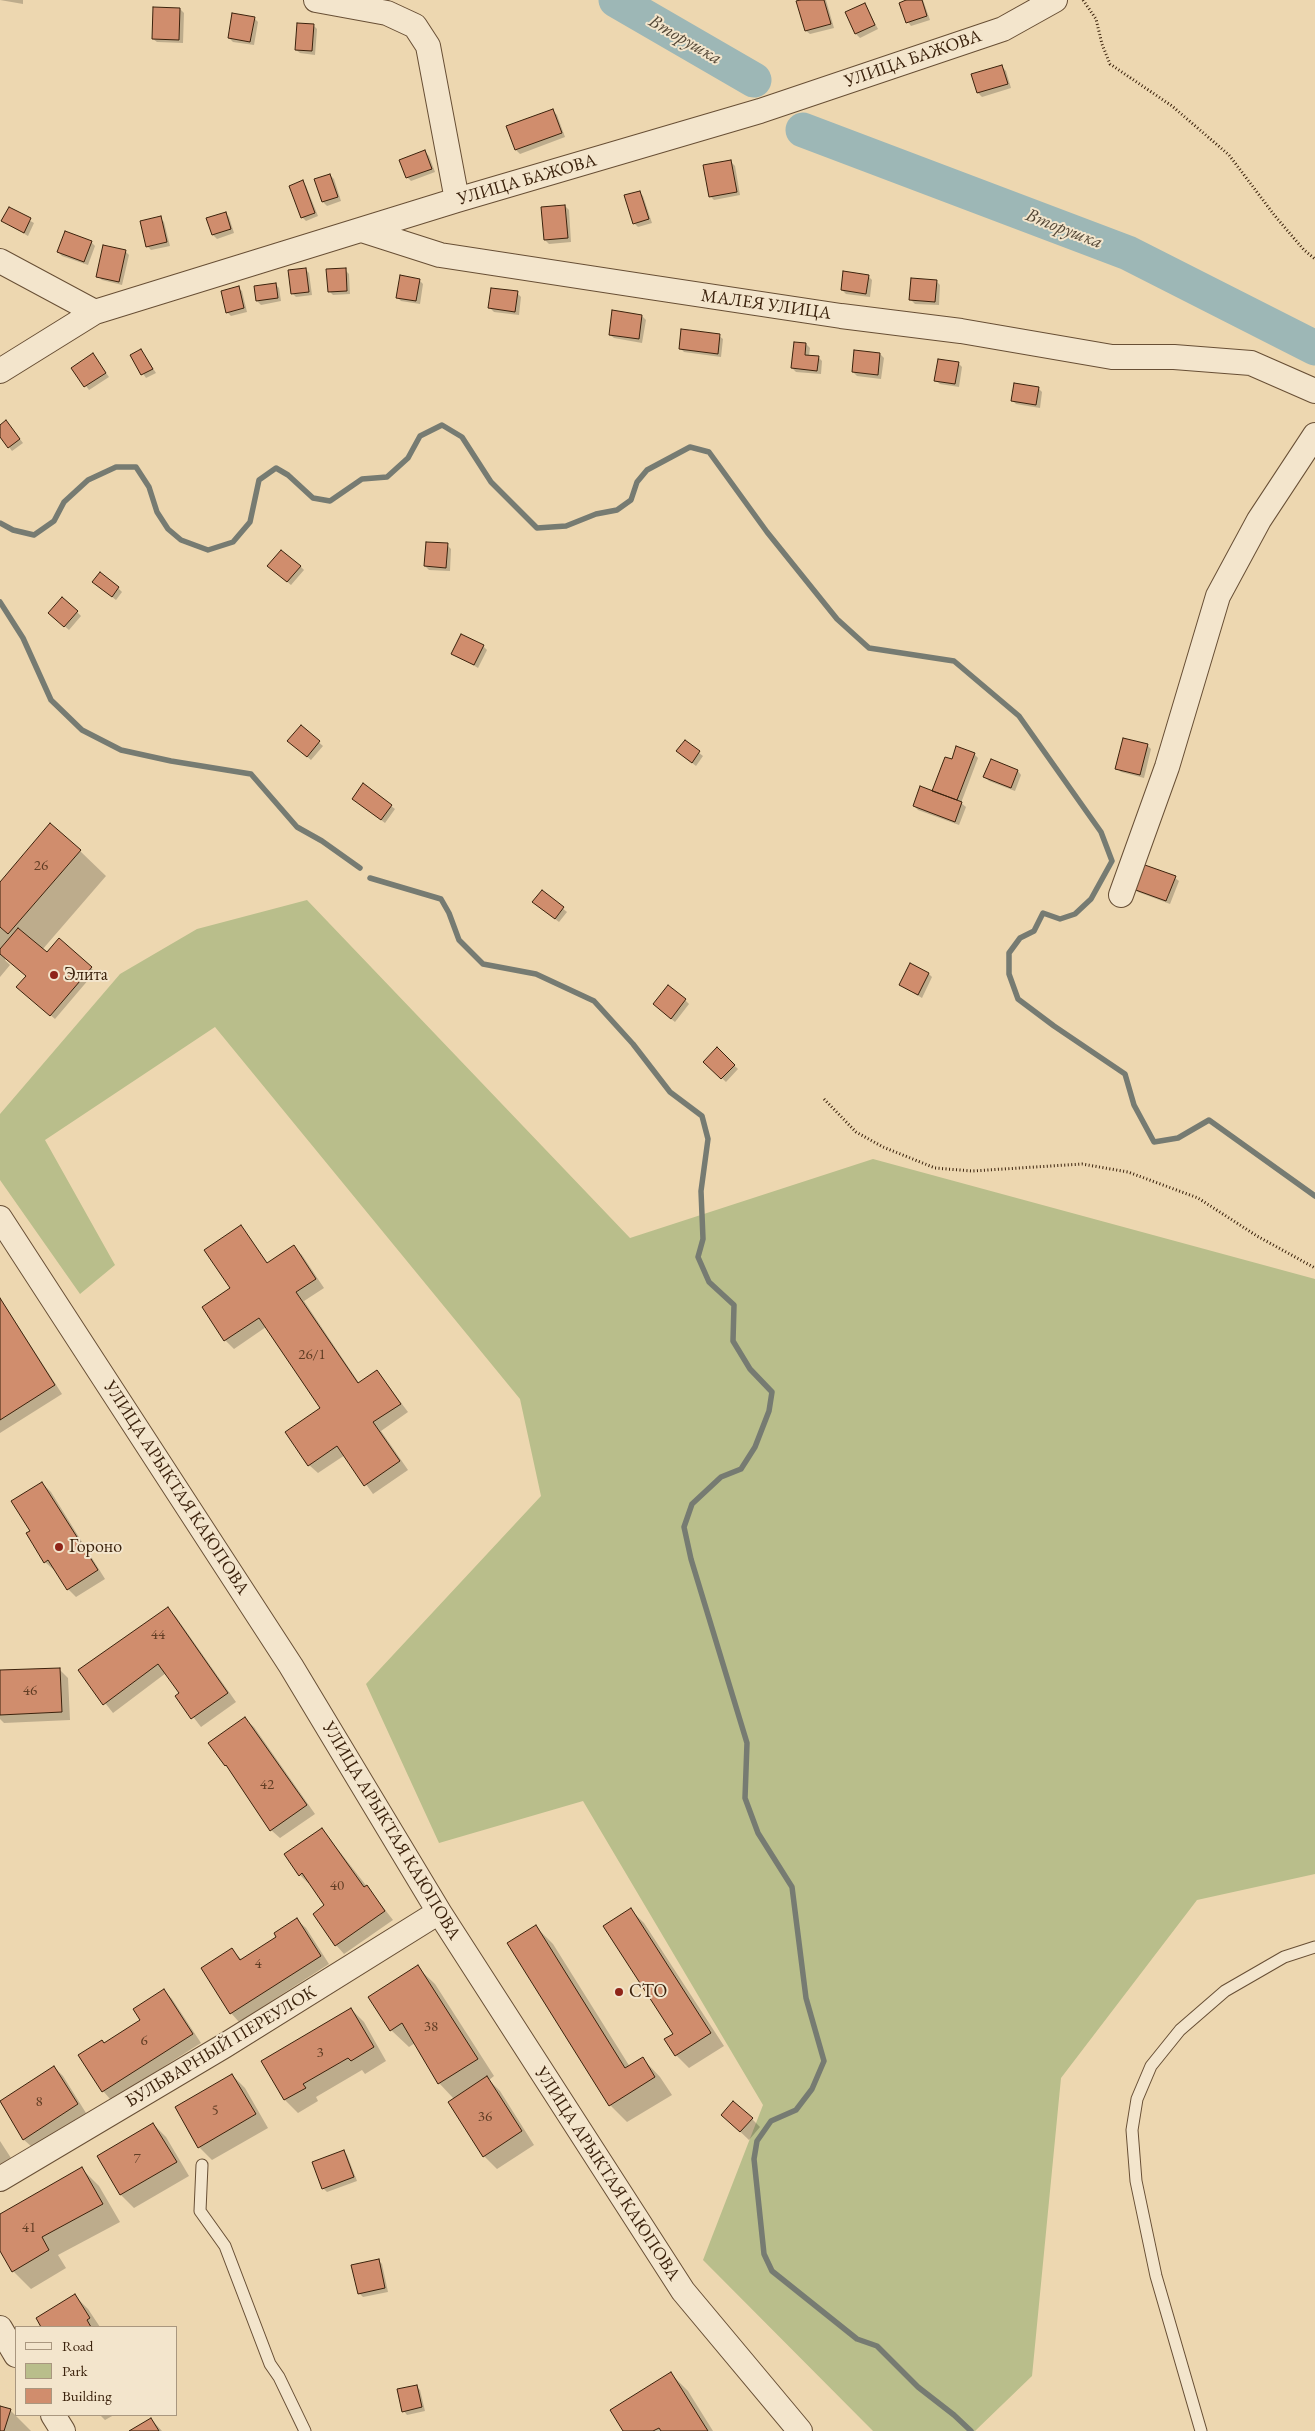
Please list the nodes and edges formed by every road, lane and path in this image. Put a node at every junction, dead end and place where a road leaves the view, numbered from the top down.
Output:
1 (316, 0) edge
2 (1083, 0) edge
3 (1051, 1) edge
4 (457, 200) junction
5 (362, 230) junction
6 (1315, 259) edge
7 (0, 261) edge
8 (95, 312) junction
9 (0, 371) edge
10 (1315, 391) edge
11 (1315, 435) edge
12 (1121, 895) dead end
13 (824, 1099) dead end
14 (0, 1218) edge
15 (1315, 1268) edge
16 (439, 1912) junction
17 (1315, 1947) edge
18 (202, 2165) dead end
19 (0, 2179) edge
20 (0, 2328) edge
21 (15, 2353) edge
22 (54, 2416) edge
23 (63, 2431) edge
24 (305, 2431) edge
25 (800, 2431) edge
26 (1201, 2431) edge

1 - 4 street
2 - 6 path
3 - 4 street, УЛИЦА БАЖОВА
4 - 5 street, УЛИЦА БАЖОВА
5 - 8 street, УЛИЦА БАЖОВА
5 - 10 street, МАЛЕЯ УЛИЦА
7 - 8 street
8 - 9 street, УЛИЦА БАЖОВА
11 - 12 street
13 - 15 path
14 - 16 street, УЛИЦА АРЫКТАЯ КАЮПОВА
16 - 19 street, БУЛЬВАРНЫЙ ПЕРЕУЛОК
16 - 25 street, УЛИЦА АРЫКТАЯ КАЮПОВА
17 - 26 lane
18 - 24 lane
20 - 21 street
22 - 23 street

